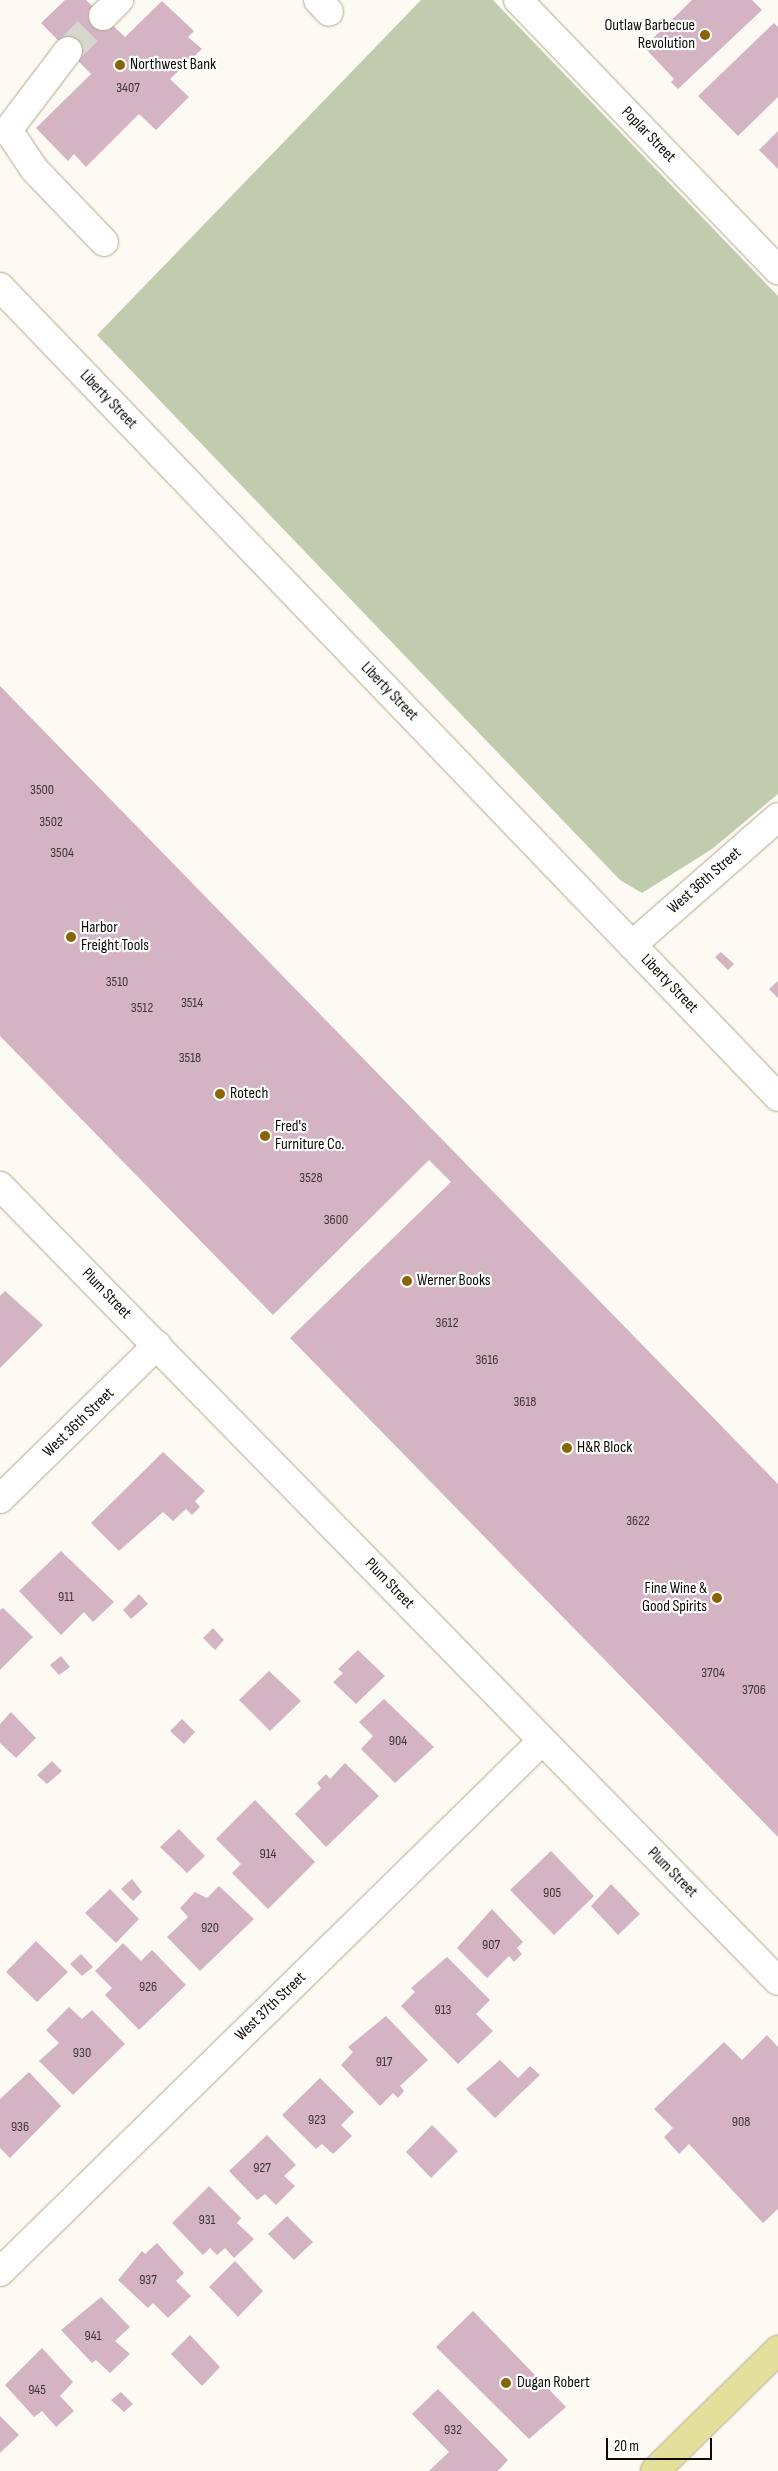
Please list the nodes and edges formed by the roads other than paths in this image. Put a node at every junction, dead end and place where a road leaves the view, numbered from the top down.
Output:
1 (518, 0) edge
2 (68, 51) tunnel mouth
3 (104, 242) dead end
4 (778, 270) edge
5 (0, 286) edge
6 (778, 817) edge
7 (632, 945) junction
8 (778, 1097) edge
9 (0, 1186) edge
10 (157, 1345) junction
11 (0, 1499) edge
12 (542, 1741) junction
13 (778, 1981) edge
14 (0, 2272) edge
15 (778, 2350) edge
16 (655, 2471) edge

1 - 4 street, Poplar Street
2 - 3 street
5 - 7 street, Liberty Street
6 - 7 street, West 36th Street
7 - 8 street, Liberty Street
9 - 10 street, Plum Street
10 - 11 street, West 36th Street
10 - 12 street, Plum Street
12 - 13 street, Plum Street
12 - 14 street, West 37th Street
15 - 16 main road

